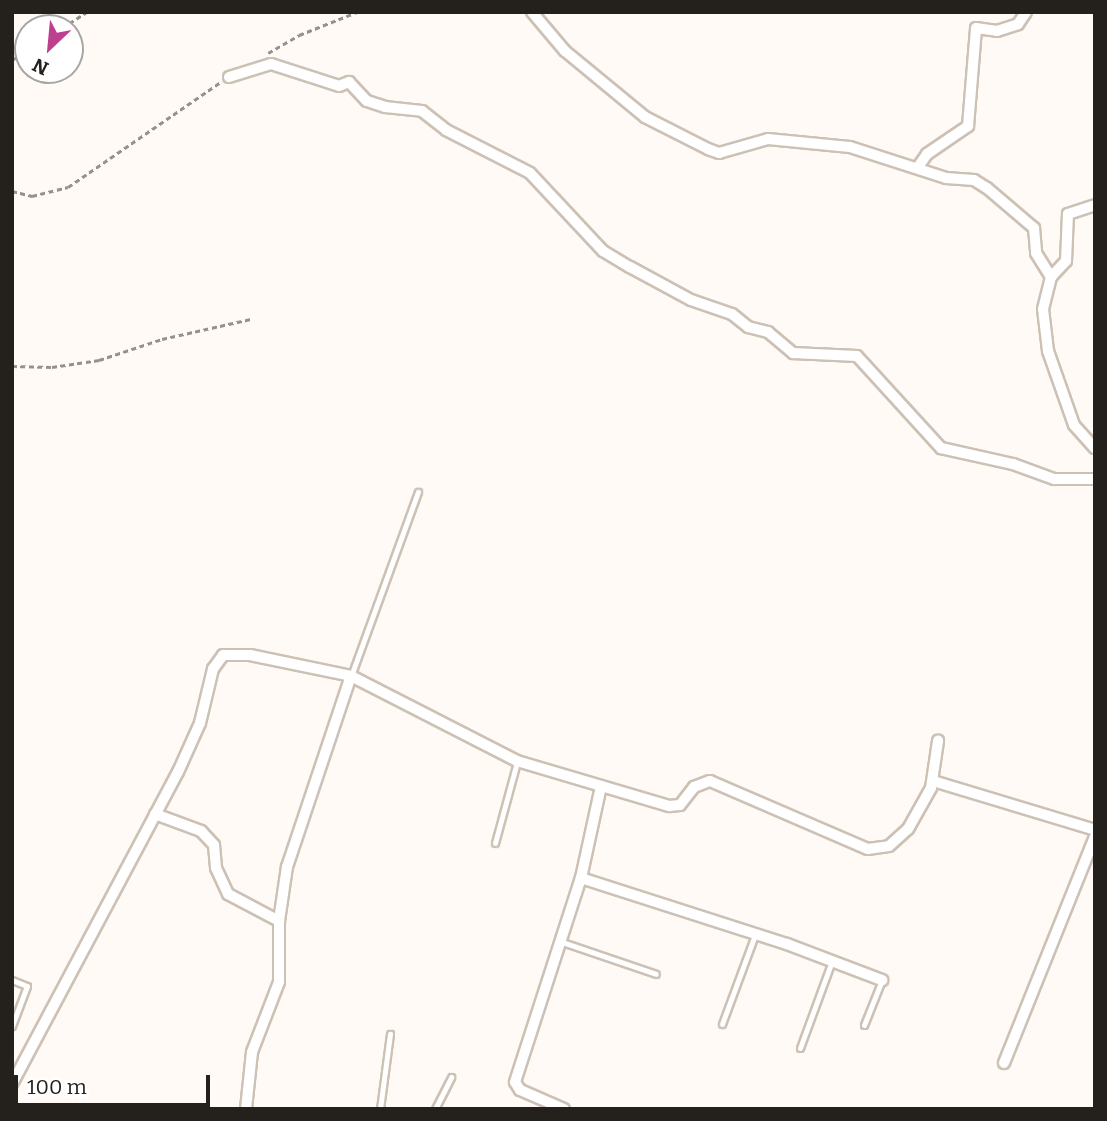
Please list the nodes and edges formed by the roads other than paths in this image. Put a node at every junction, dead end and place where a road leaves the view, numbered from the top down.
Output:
1 (532, 12) edge
2 (1026, 12) edge
3 (229, 77) road end
4 (918, 167) junction
5 (1095, 205) edge
6 (1051, 277) junction
7 (1095, 448) edge
8 (1095, 479) edge
9 (418, 492) dead end
10 (351, 676) junction
11 (938, 741) dead end
12 (517, 761) junction
13 (933, 781) junction
14 (601, 786) junction
15 (155, 814) junction
16 (1095, 830) edge
17 (1095, 837) edge
18 (495, 844) dead end
19 (581, 877) junction
20 (279, 921) junction
21 (755, 934) junction
22 (562, 942) junction
23 (832, 961) junction
24 (656, 974) dead end
25 (12, 980) edge
26 (882, 981) joint
27 (722, 1024) dead end
28 (864, 1025) dead end
29 (12, 1026) edge
30 (390, 1034) dead end
31 (800, 1048) dead end
32 (1004, 1063) dead end
33 (451, 1077) dead end
34 (12, 1084) edge
35 (246, 1109) edge
36 (380, 1109) edge
37 (435, 1109) edge
38 (564, 1109) edge

1 - 4 street
2 - 4 street
3 - 8 street
4 - 6 street
5 - 6 street
6 - 7 street
9 - 10 lane
10 - 12 street
10 - 15 street
10 - 20 street
11 - 13 street
12 - 14 street
12 - 18 lane
13 - 14 street
13 - 16 street
14 - 19 street
15 - 20 street
15 - 34 street
17 - 32 street
19 - 21 street
19 - 22 street
20 - 35 street
21 - 23 street
21 - 27 lane
22 - 24 lane
22 - 38 street
23 - 26 street
23 - 31 lane
25 - 29 lane
26 - 28 lane
30 - 36 lane
33 - 37 lane

